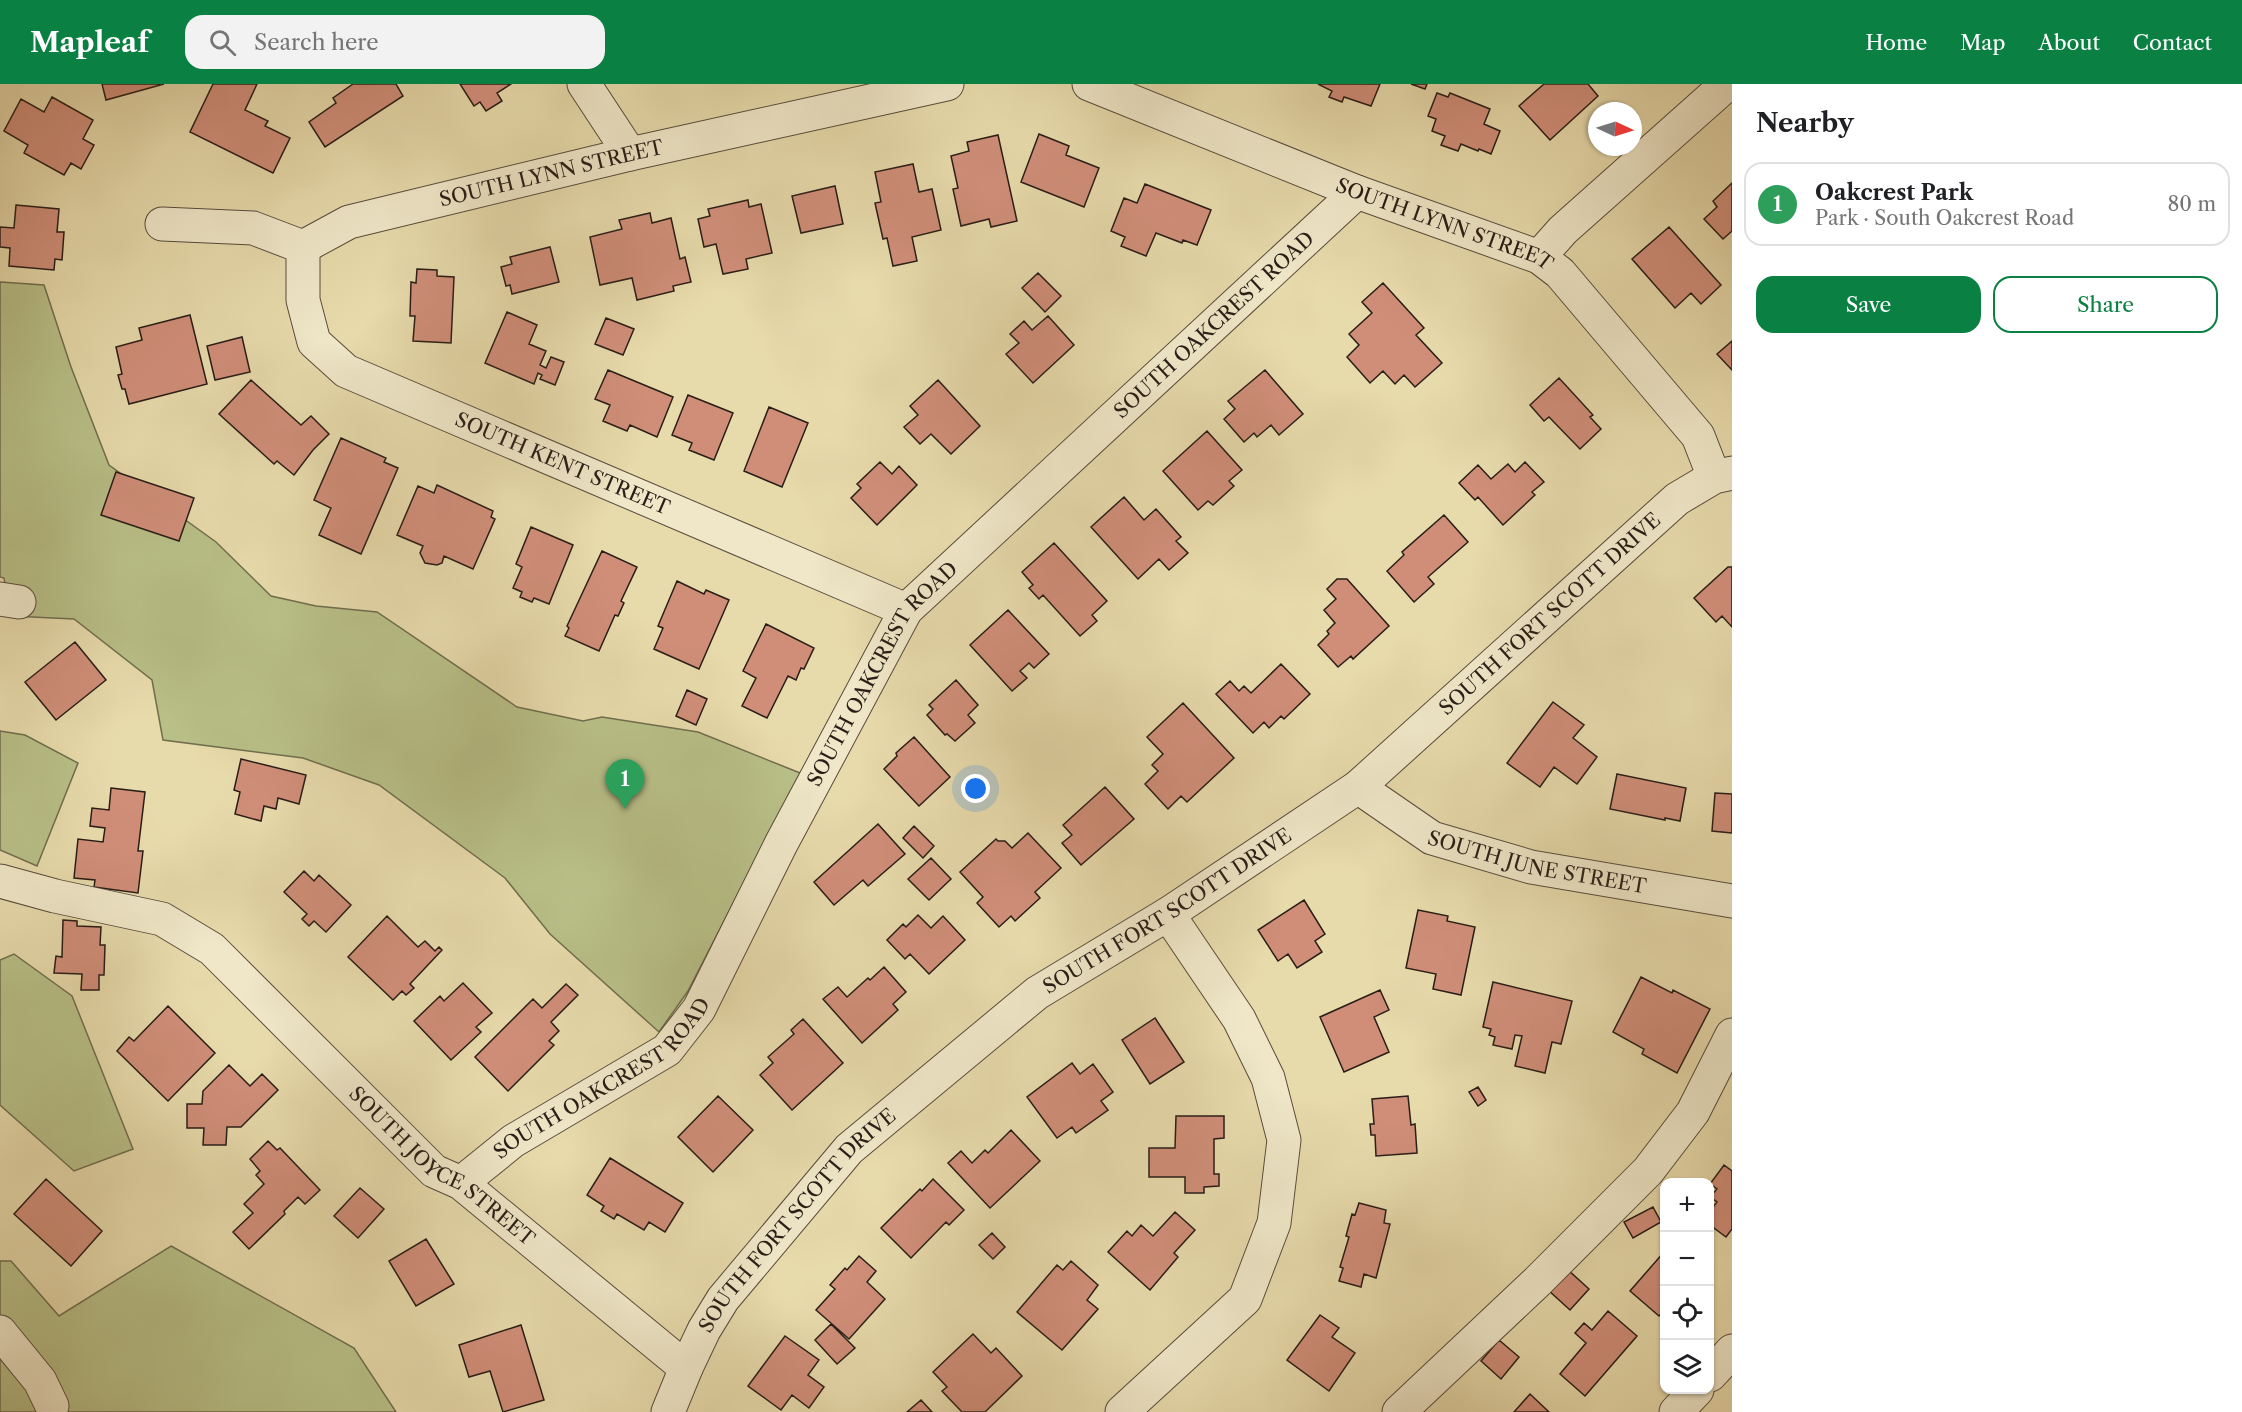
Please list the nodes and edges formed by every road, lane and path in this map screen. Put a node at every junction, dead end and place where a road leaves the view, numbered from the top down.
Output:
1 (584, 84) edge
2 (947, 84) edge
3 (1089, 84) edge
4 (1727, 84) edge
5 (630, 154) junction
6 (1357, 192) junction
7 (162, 224) dead end
8 (303, 247) junction
9 (1539, 257) junction
10 (1723, 475) edge
11 (906, 610) junction
12 (1358, 787) junction
13 (0, 881) edge
14 (1732, 901) edge
15 (1168, 914) junction
16 (1732, 1035) edge
17 (461, 1183) junction
18 (0, 1332) edge
19 (1732, 1351) edge
20 (686, 1368) junction
21 (1714, 1371) edge
22 (1692, 1394) edge
23 (52, 1406) dead end
24 (668, 1412) edge
25 (1122, 1412) edge
26 (1399, 1412) edge
27 (1676, 1412) edge

1 - 5 street
2 - 5 street, SOUTH LYNN STREET
3 - 6 street, SOUTH LYNN STREET
4 - 9 street
5 - 8 street, SOUTH LYNN STREET
6 - 9 street, SOUTH LYNN STREET
6 - 11 street, SOUTH OAKCREST ROAD
7 - 8 street
8 - 11 street, SOUTH KENT STREET
9 - 10 street, SOUTH LYNN STREET
10 - 12 street, SOUTH FORT SCOTT DRIVE
11 - 17 street, SOUTH OAKCREST ROAD
12 - 14 street, SOUTH JUNE STREET
12 - 15 street, SOUTH FORT SCOTT DRIVE
13 - 17 street, SOUTH JOYCE STREET
15 - 20 street, SOUTH FORT SCOTT DRIVE
15 - 25 street
16 - 26 street
17 - 20 street, SOUTH JOYCE STREET
18 - 23 street
19 - 21 street
20 - 24 street, SOUTH FORT SCOTT DRIVE
22 - 27 street

